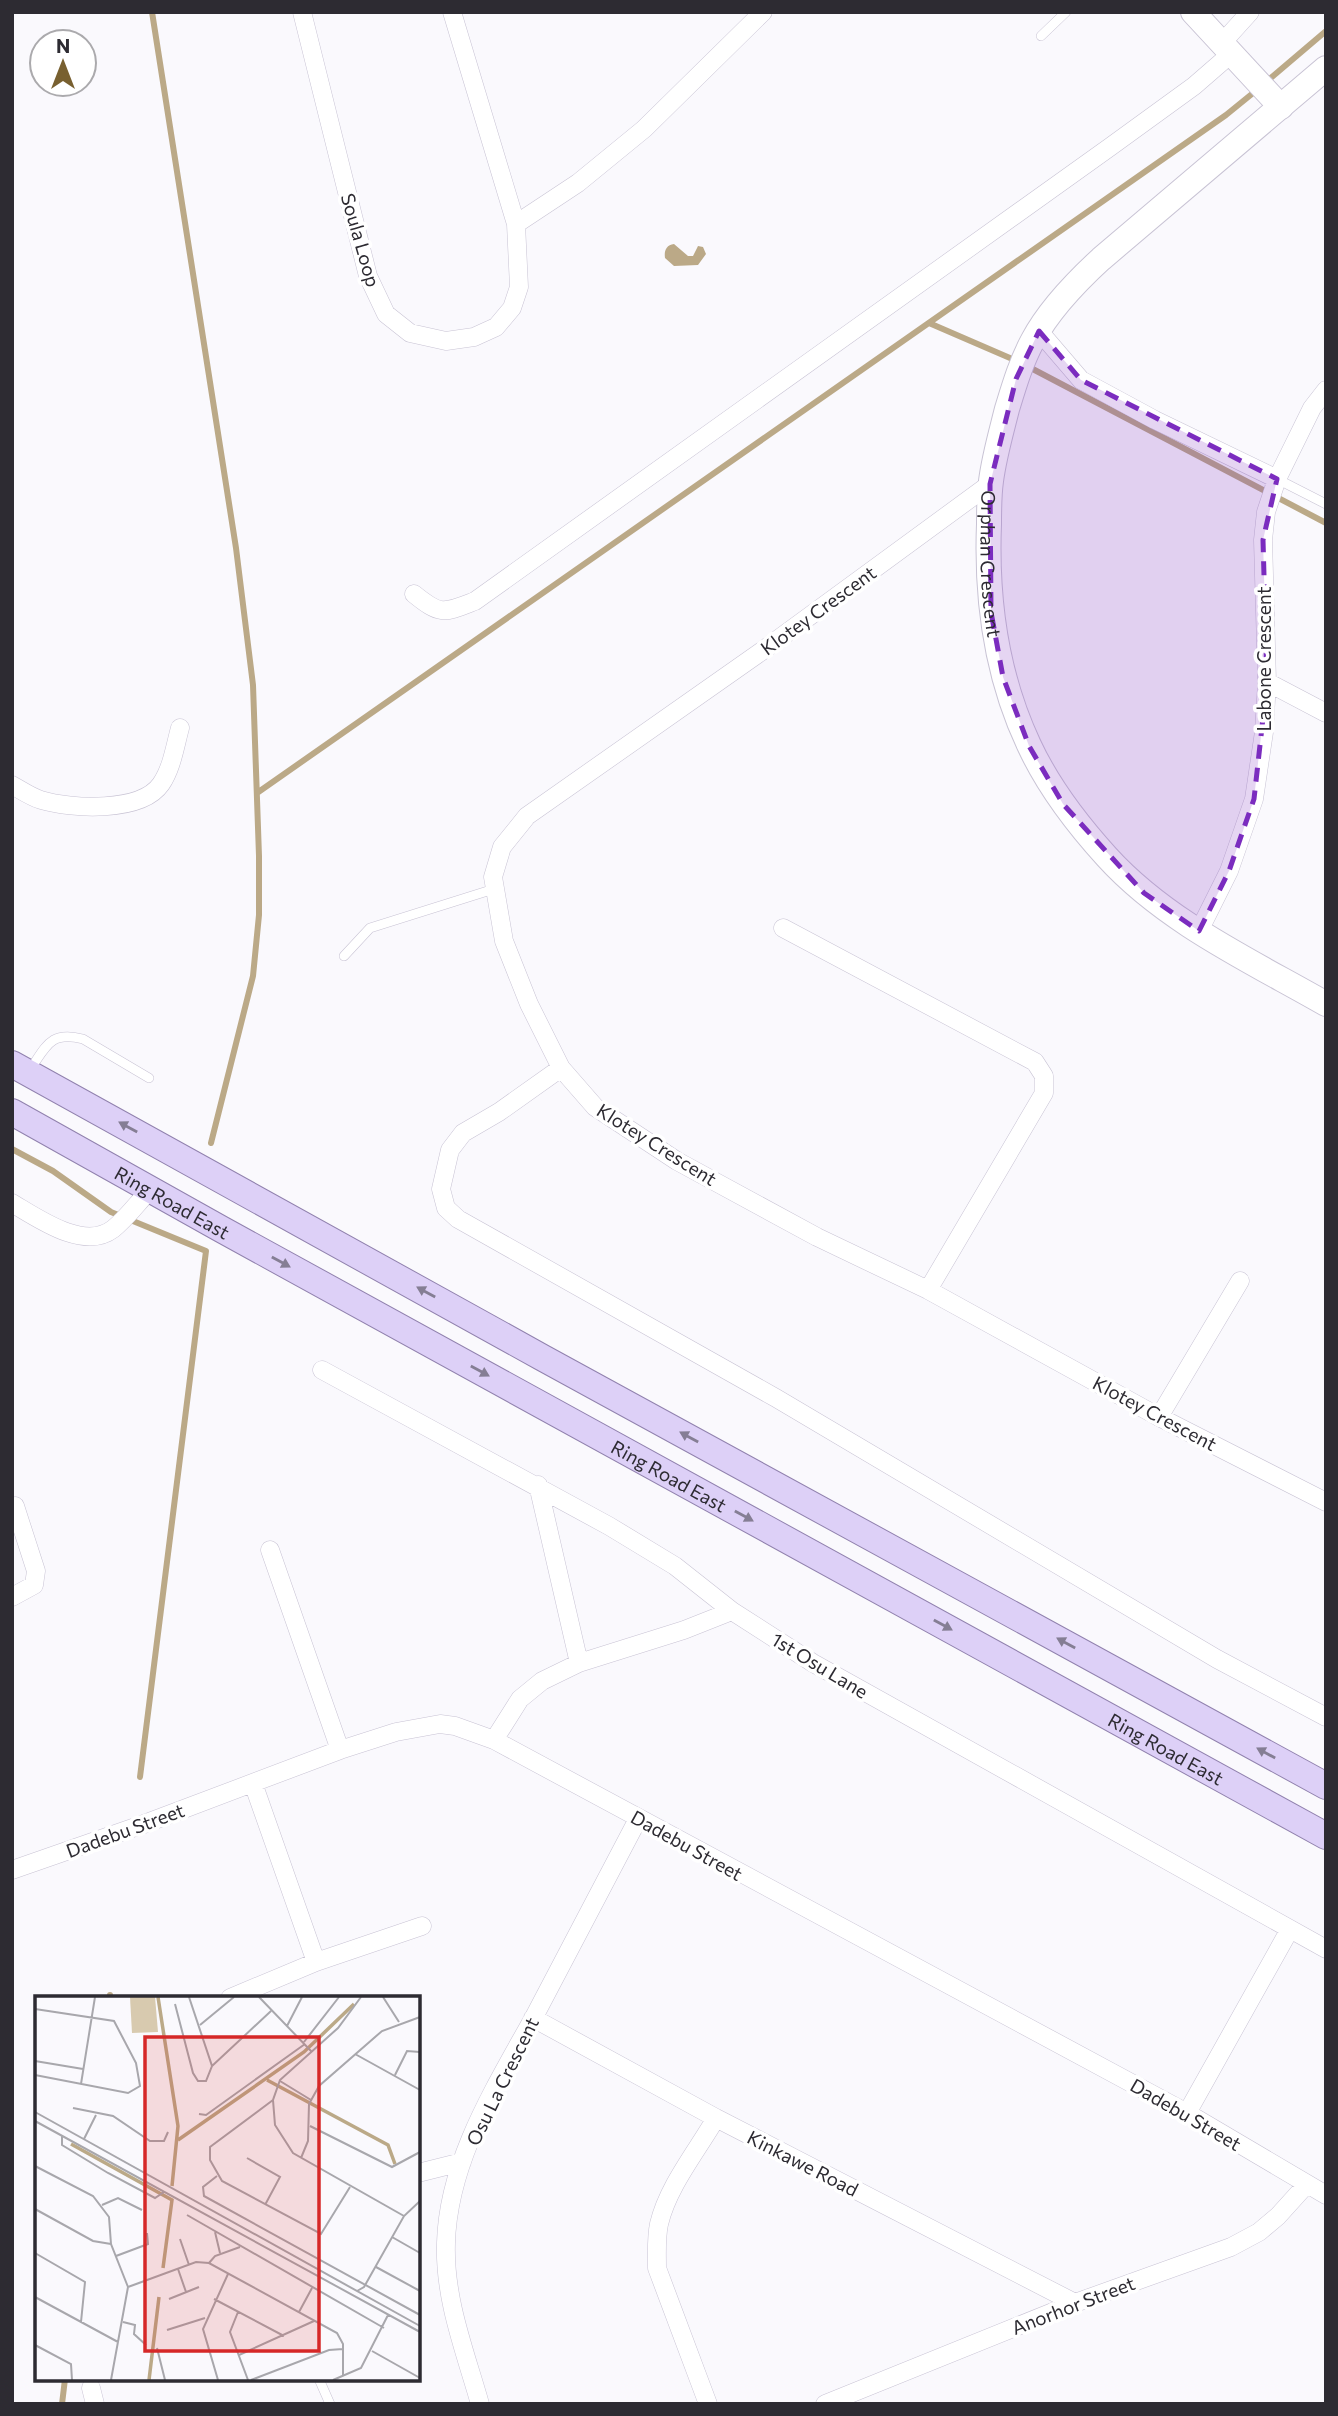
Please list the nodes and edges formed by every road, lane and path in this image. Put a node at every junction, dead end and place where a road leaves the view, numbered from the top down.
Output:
1 (302, 12) edge
2 (452, 12) edge
3 (763, 12) edge
4 (1066, 12) edge
5 (1192, 12) edge
6 (1250, 12) edge
7 (1041, 36) dead end
8 (1233, 54) junction
9 (1326, 68) edge
10 (1276, 102) junction
11 (516, 224) junction
12 (1036, 335) junction
13 (1326, 390) edge
14 (1277, 479) junction
15 (990, 484) junction
16 (1326, 504) edge
17 (414, 594) dead end
18 (1267, 682) junction
19 (1326, 713) edge
20 (180, 728) dead end
21 (12, 785) edge
22 (494, 889) junction
23 (783, 928) dead end
24 (1199, 931) junction
25 (344, 956) dead end
26 (1326, 1004) edge
27 (20, 1068) edge
28 (561, 1068) junction
29 (149, 1078) dead end
30 (12, 1112) edge
31 (151, 1189) junction
32 (12, 1203) edge
33 (1240, 1281) dead end
34 (928, 1290) junction
35 (543, 1358) junction
36 (322, 1370) dead end
37 (522, 1395) junction
38 (1160, 1417) junction
39 (538, 1485) junction
40 (1326, 1502) edge
41 (15, 1506) dead end
42 (270, 1550) dead end
43 (12, 1598) edge
44 (732, 1611) junction
45 (579, 1663) junction
46 (1326, 1717) edge
47 (494, 1740) junction
48 (340, 1750) junction
49 (253, 1783) junction
50 (1326, 1786) edge
51 (638, 1819) junction
52 (1326, 1836) edge
53 (12, 1870) edge
54 (422, 1926) dead end
55 (1290, 1929) junction
56 (1326, 1949) edge
57 (316, 1962) junction
58 (235, 1996) edge
59 (533, 2018) junction
60 (1187, 2113) junction
61 (716, 2118) junction
62 (462, 2162) junction
63 (420, 2172) edge
64 (1306, 2185) junction
65 (1326, 2195) edge
66 (1075, 2303) junction
67 (320, 2381) edge
68 (330, 2404) edge
69 (480, 2404) edge
70 (708, 2404) edge
71 (825, 2404) edge

1 - 11 street, Soula Loop
2 - 11 street, Soula Loop
3 - 11 street
4 - 7 lane
5 - 8 street
6 - 8 street
8 - 10 street
8 - 17 street
9 - 10 street, Orphan Crescent
10 - 12 street, Orphan Crescent
12 - 14 street
12 - 15 street, Orphan Crescent
13 - 14 street, Labone Crescent
14 - 16 lane
14 - 18 street, Labone Crescent
15 - 22 street, Klotey Crescent
15 - 24 street, Orphan Crescent
18 - 19 street
18 - 24 street, Labone Crescent
20 - 21 street
22 - 25 lane
22 - 28 street, Klotey Crescent
23 - 34 street
24 - 26 street, Orphan Crescent
27 - 29 lane
35 -> 27 main road
28 - 34 street, Klotey Crescent
28 - 46 street
30 - 31 main road, Ring Road East
31 - 32 street
31 -> 37 main road, Ring Road East
33 - 38 street
34 - 38 street, Klotey Crescent
35 - 37 main road
50 -> 35 main road
36 - 39 street, 1st Osu Lane
37 -> 52 main road, Ring Road East
38 - 40 street, Klotey Crescent
39 - 44 street, 1st Osu Lane
39 - 45 street
41 - 43 street
42 - 48 street
44 - 45 street
44 - 55 street, 1st Osu Lane
45 - 47 street
47 - 48 street, Dadebu Street
47 - 51 street, Dadebu Street
48 - 49 street, Dadebu Street
49 - 53 street, Dadebu Street
49 - 57 street
51 - 59 street, Osu La Crescent
51 - 60 street, Dadebu Street
54 - 57 street
55 - 56 street, 1st Osu Lane
55 - 60 street
57 - 58 street
59 - 61 street, Kinkawe Road
59 - 62 street, Osu La Crescent
60 - 64 street, Dadebu Street
61 - 66 street, Kinkawe Road
61 - 70 street
62 - 63 street
62 - 69 street, Osu La Crescent
64 - 65 street, Dadebu Street
64 - 66 street, Anorhor Street
66 - 71 street, Anorhor Street
67 - 68 lane

